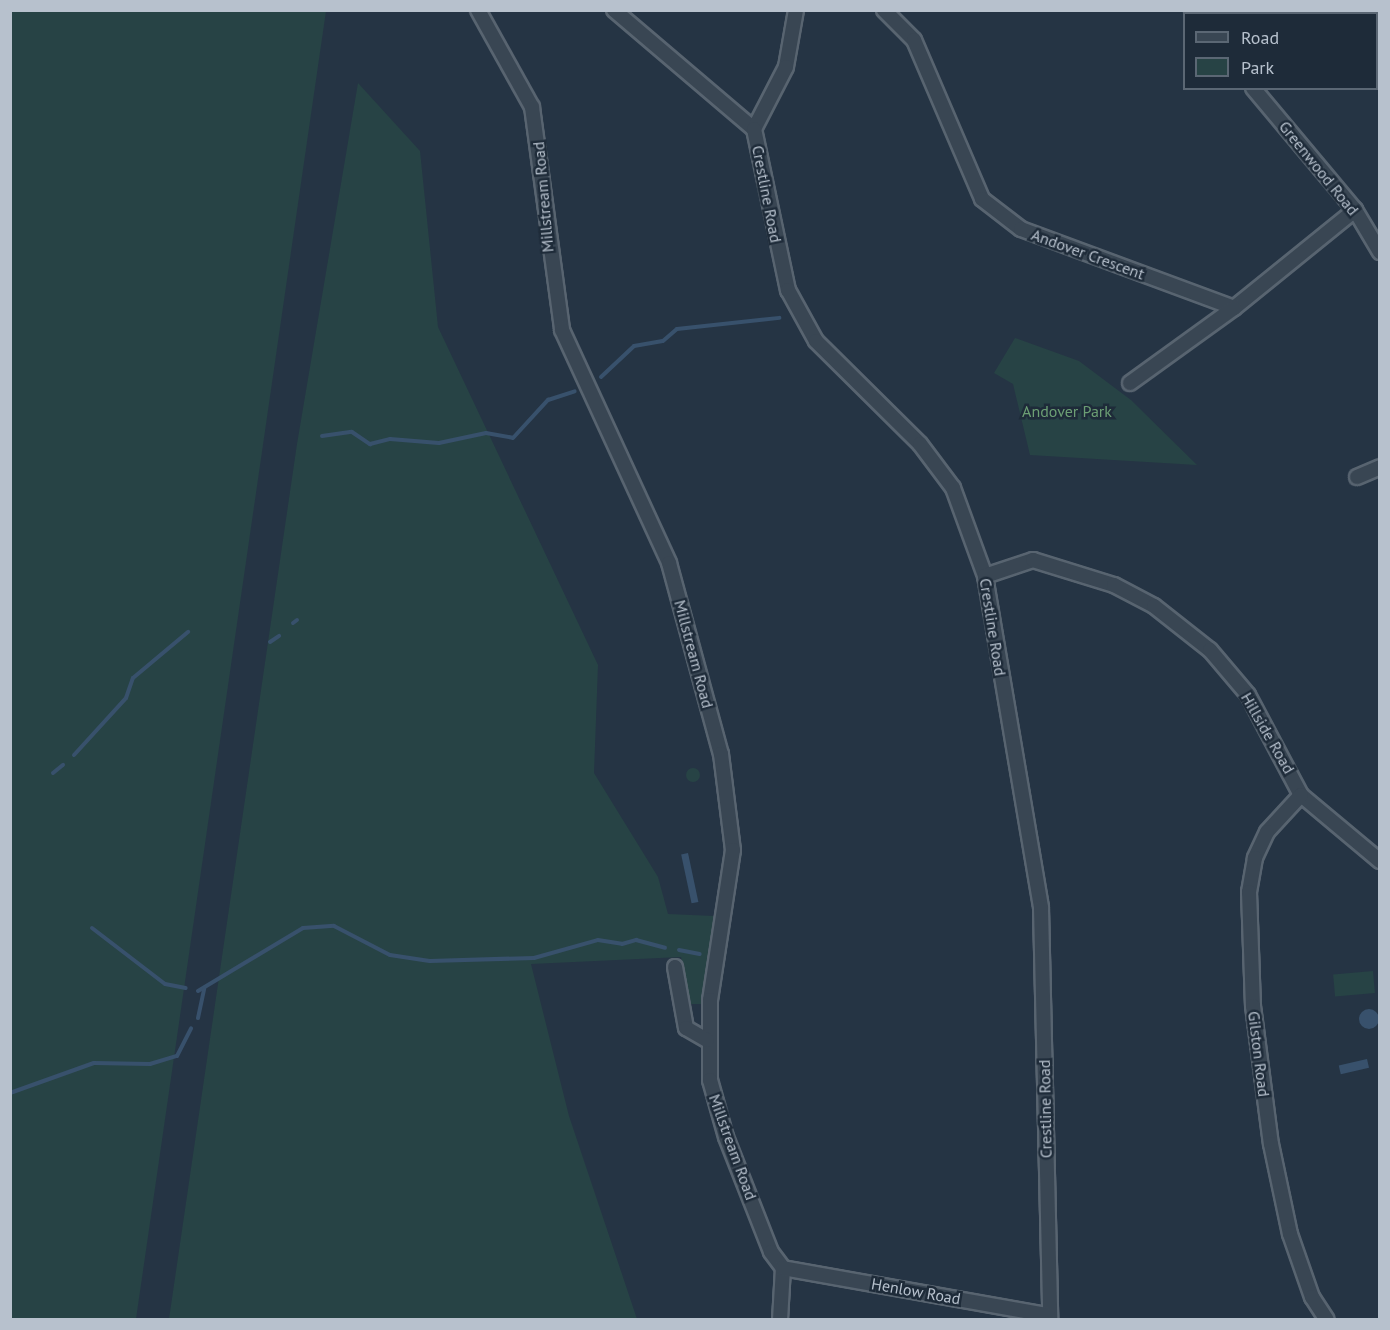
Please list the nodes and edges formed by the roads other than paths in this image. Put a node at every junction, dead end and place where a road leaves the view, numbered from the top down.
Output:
1 (478, 10) edge
2 (614, 10) edge
3 (796, 10) edge
4 (884, 10) edge
5 (1255, 90) edge
6 (754, 129) junction
7 (1355, 210) junction
8 (1380, 252) edge
9 (1234, 308) junction
10 (1130, 383) dead end
11 (1380, 467) edge
12 (1357, 477) dead end
13 (985, 576) junction
14 (1302, 795) junction
15 (1380, 861) edge
16 (675, 968) dead end
17 (708, 1040) junction
18 (783, 1268) junction
19 (1049, 1317) edge
20 (780, 1320) edge
21 (1328, 1320) edge

1 - 17 street, Millstream Road
2 - 6 street
3 - 6 street, Crestline Road
4 - 9 street, Andover Crescent
5 - 7 street, Greenwood Road
6 - 13 street, Crestline Road
7 - 8 street, Greenwood Road
7 - 9 street
9 - 10 street
11 - 12 street
13 - 14 street, Hillside Road
13 - 19 street, Crestline Road
14 - 15 street, Hillside Road
14 - 21 street, Gilston Road
16 - 17 street
17 - 18 street, Millstream Road
18 - 19 street, Henlow Road
18 - 20 street

